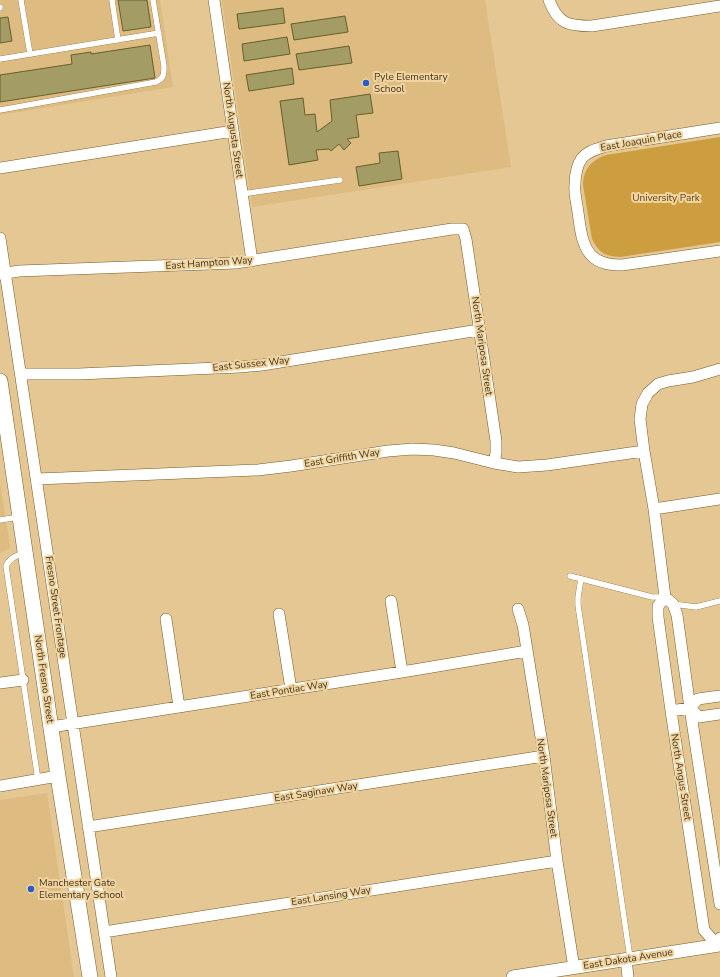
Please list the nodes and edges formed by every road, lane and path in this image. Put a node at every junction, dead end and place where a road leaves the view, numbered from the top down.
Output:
1 (21, 0) edge
2 (112, 0) edge
3 (153, 0) edge
4 (214, 0) edge
5 (549, 0) edge
6 (720, 6) edge
7 (158, 33) junction
8 (118, 40) junction
9 (30, 54) junction
10 (0, 59) edge
11 (0, 110) edge
12 (720, 128) edge
13 (234, 131) junction
14 (0, 168) edge
15 (340, 180) dead end
16 (242, 194) junction
17 (463, 229) joint
18 (0, 238) edge
19 (720, 251) edge
20 (252, 261) junction
21 (3, 274) edge
22 (480, 330) junction
23 (720, 369) edge
24 (21, 374) junction
25 (0, 382) edge
26 (4, 434) edge
27 (644, 451) junction
28 (494, 463) junction
29 (37, 479) junction
30 (720, 499) edge
31 (654, 509) junction
32 (20, 517) junction
33 (0, 520) edge
34 (26, 553) junction
35 (570, 576) dead end
36 (581, 579) junction
37 (669, 600) junction
38 (391, 601) dead end
39 (720, 601) edge
40 (518, 609) dead end
41 (279, 614) dead end
42 (166, 619) dead end
43 (527, 651) junction
44 (402, 672) junction
45 (23, 680) junction
46 (0, 683) edge
47 (291, 689) junction
48 (720, 696) edge
49 (179, 707) junction
50 (690, 708) junction
51 (671, 711) junction
52 (720, 714) edge
53 (73, 724) junction
54 (51, 727) junction
55 (544, 756) junction
56 (58, 776) junction
57 (38, 780) junction
58 (0, 786) edge
59 (88, 827) junction
60 (557, 861) junction
61 (720, 904) edge
62 (104, 932) junction
63 (719, 942) edge
64 (628, 959) junction
65 (574, 968) junction
66 (90, 977) edge
67 (111, 977) edge
68 (513, 977) edge
69 (628, 977) edge

1 - 9 lane
2 - 8 lane
3 - 7 lane
4 - 13 street, North Augusta Street
5 - 6 street
7 - 8 lane
7 - 11 lane
8 - 9 lane
9 - 10 lane
12 - 19 street, East Joaquin Place
13 - 14 street
13 - 16 street, North Augusta Street
15 - 16 lane
16 - 20 street, North Augusta Street
17 - 20 street, East Hampton Way
17 - 22 street, North Mariposa Street
18 - 21 street, Fresno Street Frontage
20 - 21 street, East Hampton Way
21 - 24 street, Fresno Street Frontage
22 - 24 street, East Sussex Way
22 - 28 street, North Mariposa Street
23 - 27 street, North Angus Street
24 - 29 street, Fresno Street Frontage
25 - 26 main road, North Fresno Street
26 - 32 main road, North Fresno Street
27 - 28 street, East Griffith Way
27 - 31 street, North Angus Street
28 - 29 street, East Griffith Way
29 - 53 street, Fresno Street Frontage
30 - 31 street
31 - 37 street, North Angus Street
32 - 33 lane
32 - 34 main road, North Fresno Street
34 - 45 lane
34 - 54 main road, North Fresno Street
35 - 36 lane
36 - 37 lane
36 - 64 lane
37 - 39 lane
37 - 50 street, North Angus Street
37 - 51 street, North Angus Street
38 - 44 street
40 - 43 street, North Mariposa Street
41 - 47 street
42 - 49 street
43 - 44 street, East Pontiac Way
43 - 55 street, North Mariposa Street
44 - 47 street, East Pontiac Way
45 - 46 street
45 - 57 lane
47 - 49 street, East Pontiac Way
48 - 50 street
49 - 53 street, East Pontiac Way
50 - 51 street
50 - 52 street
50 - 61 street, North Angus Street
51 - 63 street, North Angus Street
53 - 54 street, East Pontiac Way
53 - 59 street, Fresno Street Frontage
54 - 56 main road, North Fresno Street
55 - 59 street, East Saginaw Way
55 - 60 street, North Mariposa Street
56 - 57 street
56 - 66 main road, North Fresno Street
57 - 58 street
59 - 62 street, Fresno Street Frontage
60 - 62 street, East Lansing Way
60 - 65 street, North Mariposa Street
62 - 67 street, Fresno Street Frontage
63 - 64 street, East Dakota Avenue
64 - 65 street, East Dakota Avenue
64 - 69 street
65 - 68 street, East Dakota Avenue

